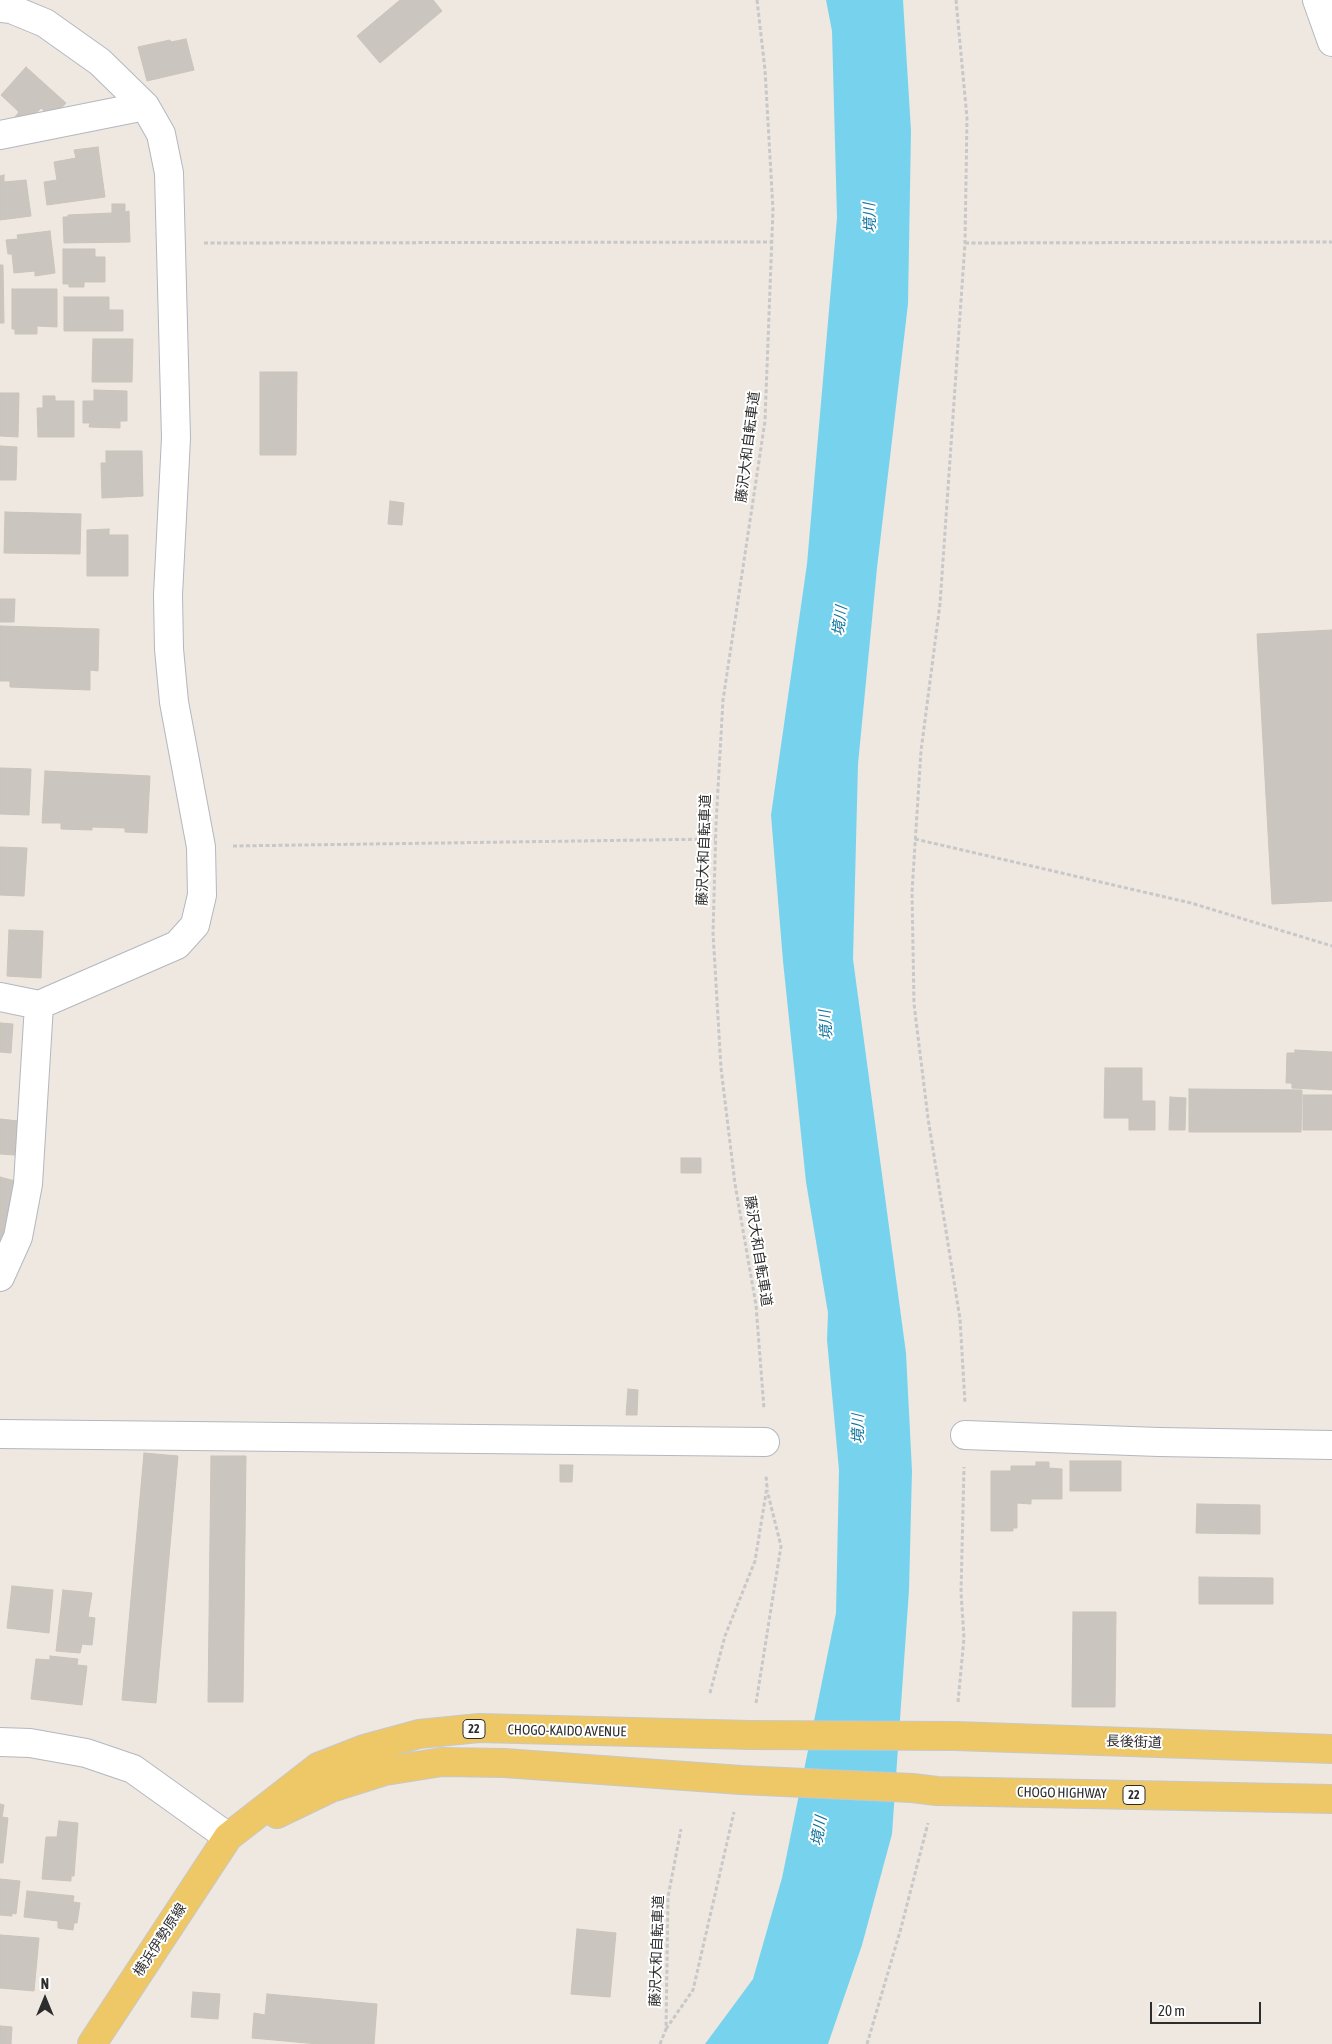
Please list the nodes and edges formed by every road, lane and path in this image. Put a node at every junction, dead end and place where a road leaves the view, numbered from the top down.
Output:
1 (757, 0) edge
2 (956, 0) edge
3 (1317, 0) edge
4 (0, 8) edge
5 (1332, 42) edge
6 (144, 106) junction
7 (0, 135) edge
8 (772, 242) junction
9 (1332, 242) edge
10 (171, 243) junction
11 (965, 243) junction
12 (715, 839) junction
13 (915, 839) junction
14 (201, 847) junction
15 (1332, 946) edge
16 (0, 997) edge
17 (39, 1005) junction
18 (0, 1276) edge
19 (0, 1434) edge
20 (965, 1435) junction
21 (765, 1442) junction
22 (1332, 1445) edge
23 (767, 1487) junction
24 (710, 1692) dead end
25 (750, 1735) junction
26 (945, 1736) junction
27 (0, 1742) edge
28 (1332, 1749) edge
29 (741, 1780) junction
30 (924, 1789) junction
31 (1332, 1799) edge
32 (681, 1830) dead end
33 (228, 1837) junction
34 (666, 2029) junction
35 (92, 2044) edge
36 (660, 2044) edge
37 (866, 2044) edge

1 - 8 path, 藤沢大和自転車道
2 - 11 path
3 - 5 street
4 - 6 street
6 - 7 street
6 - 10 street
8 - 10 path
8 - 12 path, 藤沢大和自転車道
9 - 11 path
10 - 14 street
11 - 13 path
12 - 14 path
12 - 21 path, 藤沢大和自転車道
13 - 15 path
13 - 20 path
14 - 17 street
16 - 17 street
17 - 18 street
19 - 21 street
20 - 22 street
20 - 26 path
21 - 23 path, 藤沢大和自転車道
23 - 24 path, 藤沢大和自転車道
23 - 25 path
25 - 26 main road, CHOGO-KAIDO AVENUE / 22
25 - 33 main road, CHOGO-KAIDO AVENUE / 22
26 - 28 main road, 長後街道 / 22
27 - 33 street
29 - 30 main road, 22
29 - 33 main road, 22
29 - 34 path
30 - 31 main road, CHOGO HIGHWAY / 22
30 - 37 path
32 - 34 path, 藤沢大和自転車道
33 - 35 main road, 横浜伊勢原線 / 22
34 - 36 path, 藤沢大和自転車道

